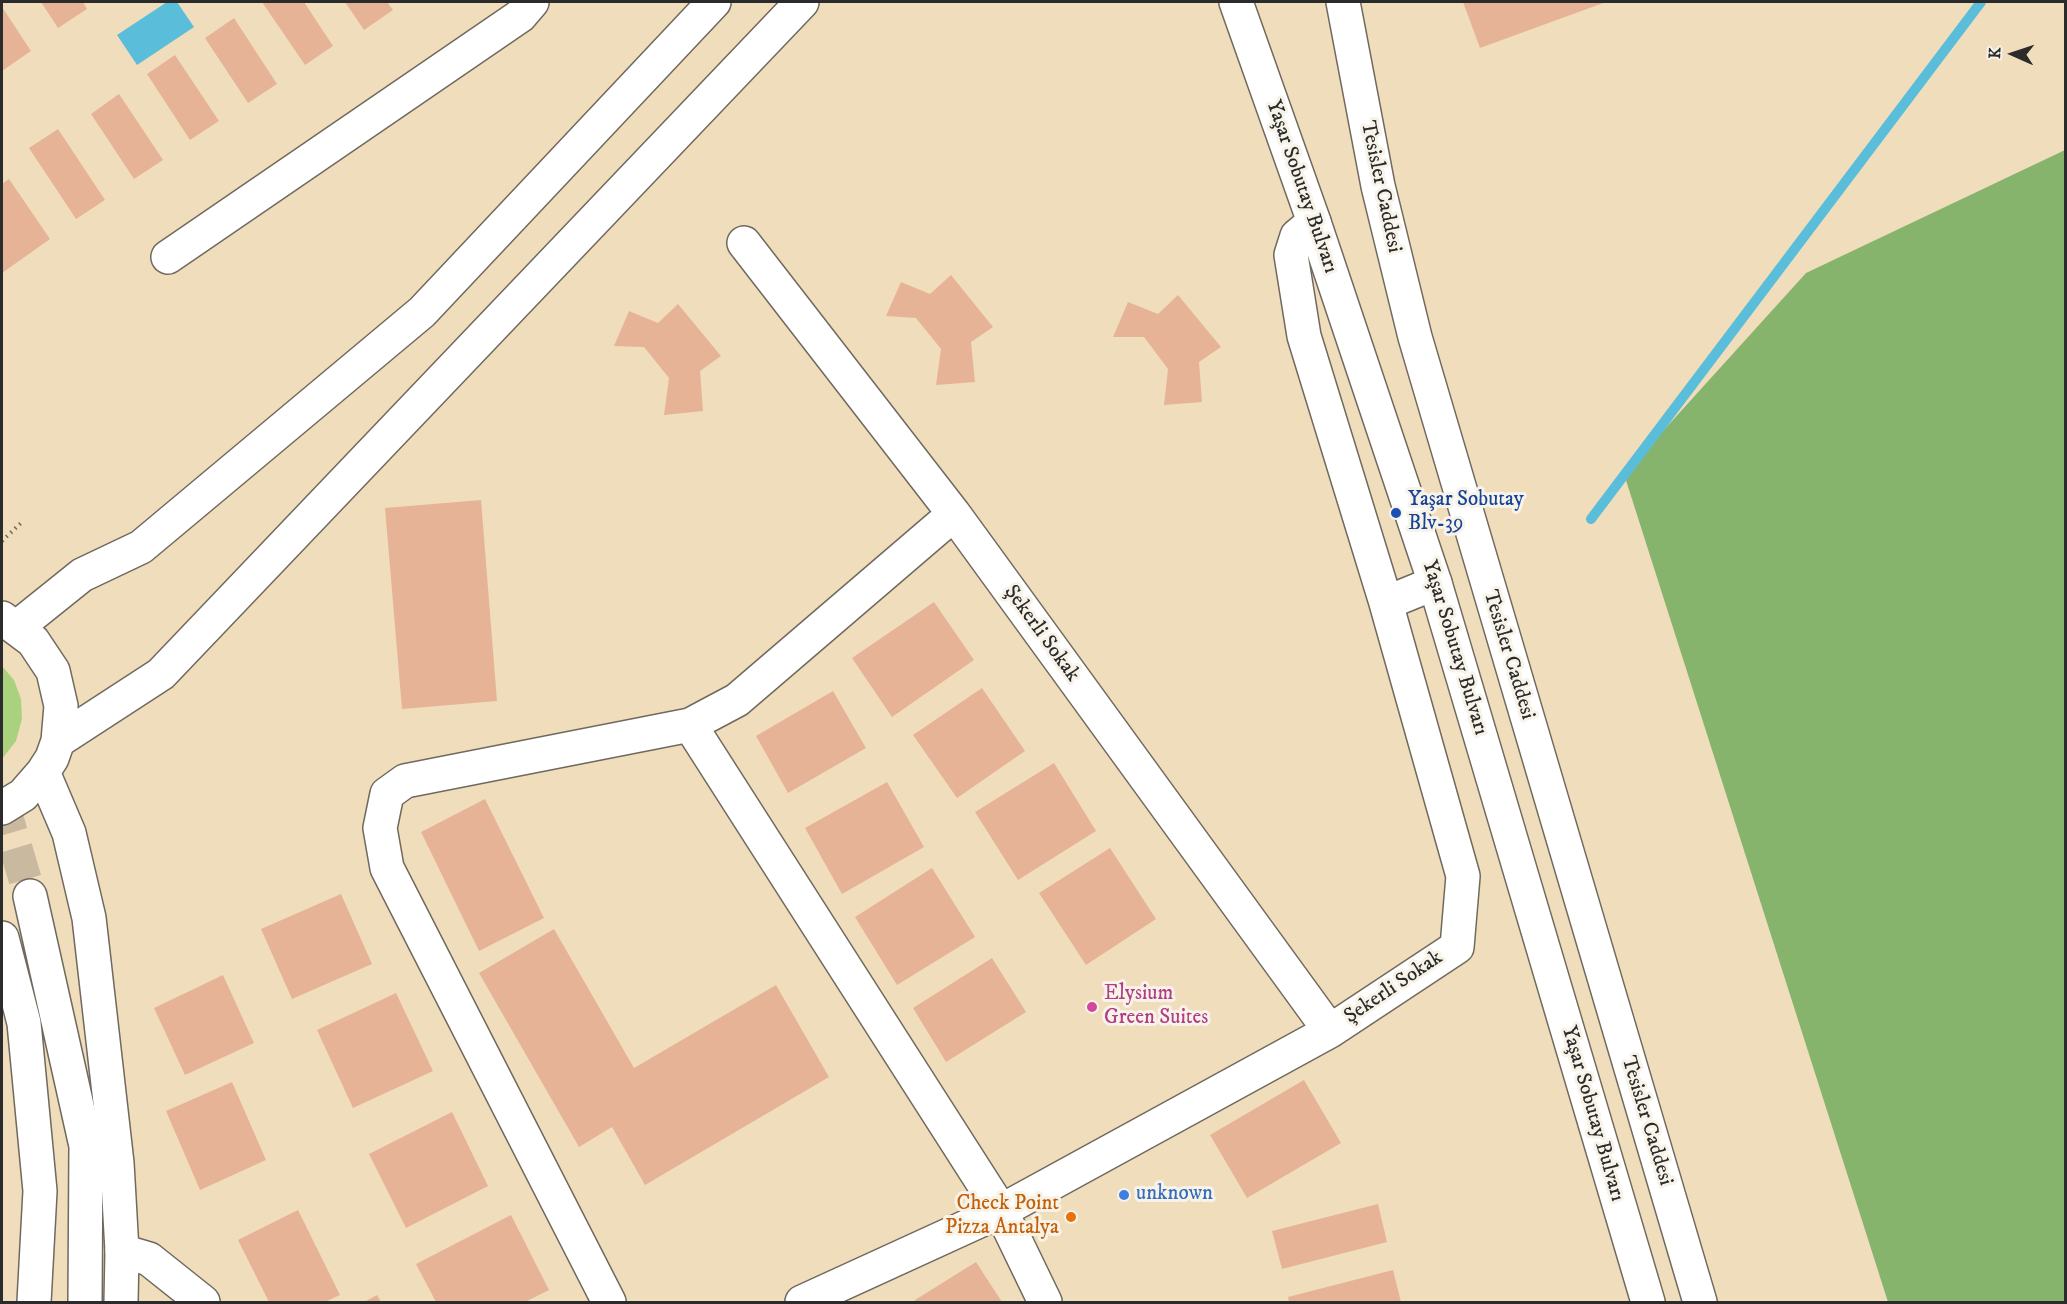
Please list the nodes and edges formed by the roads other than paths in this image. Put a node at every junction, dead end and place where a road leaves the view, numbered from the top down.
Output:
1 (532, 2) edge
2 (714, 2) edge
3 (802, 2) edge
4 (1236, 2) edge
5 (1343, 2) edge
6 (1314, 222) junction
7 (744, 243) dead end
8 (168, 257) dead end
9 (954, 514) junction
10 (1435, 583) junction
11 (1386, 603) junction
12 (6, 619) edge
13 (690, 725) junction
14 (58, 741) junction
15 (43, 772) junction
16 (2, 808) edge
17 (30, 896) tunnel mouth
18 (2, 938) edge
19 (1330, 1031) junction
20 (1001, 1211) junction
21 (122, 1251) junction
22 (34, 1302) edge
23 (85, 1302) edge
24 (121, 1302) edge
25 (202, 1302) edge
26 (609, 1302) edge
27 (802, 1302) edge
28 (1045, 1302) edge
29 (1648, 1302) edge
30 (1700, 1302) edge

1 - 8 main road
2 - 12 main road
3 - 14 main road
4 - 6 main road, Yaşar Sobutay Bulvarı
5 - 30 main road, Tesisler Caddesi
6 - 10 main road, Yaşar Sobutay Bulvarı
6 - 11 main road, Şekerli Sokak
7 - 9 main road, Şekerli Sokak
9 - 13 main road
9 - 19 main road, Şekerli Sokak
10 - 11 main road
10 - 29 main road, Yaşar Sobutay Bulvarı
11 - 19 main road, Şekerli Sokak
12 - 14 main road
13 - 20 main road
13 - 26 main road
14 - 15 main road
15 - 16 main road
15 - 21 main road
17 - 23 main road
18 - 22 main road
19 - 20 main road, Şekerli Sokak
20 - 27 main road, Şekerli Sokak
20 - 28 main road
21 - 24 main road
21 - 25 main road

